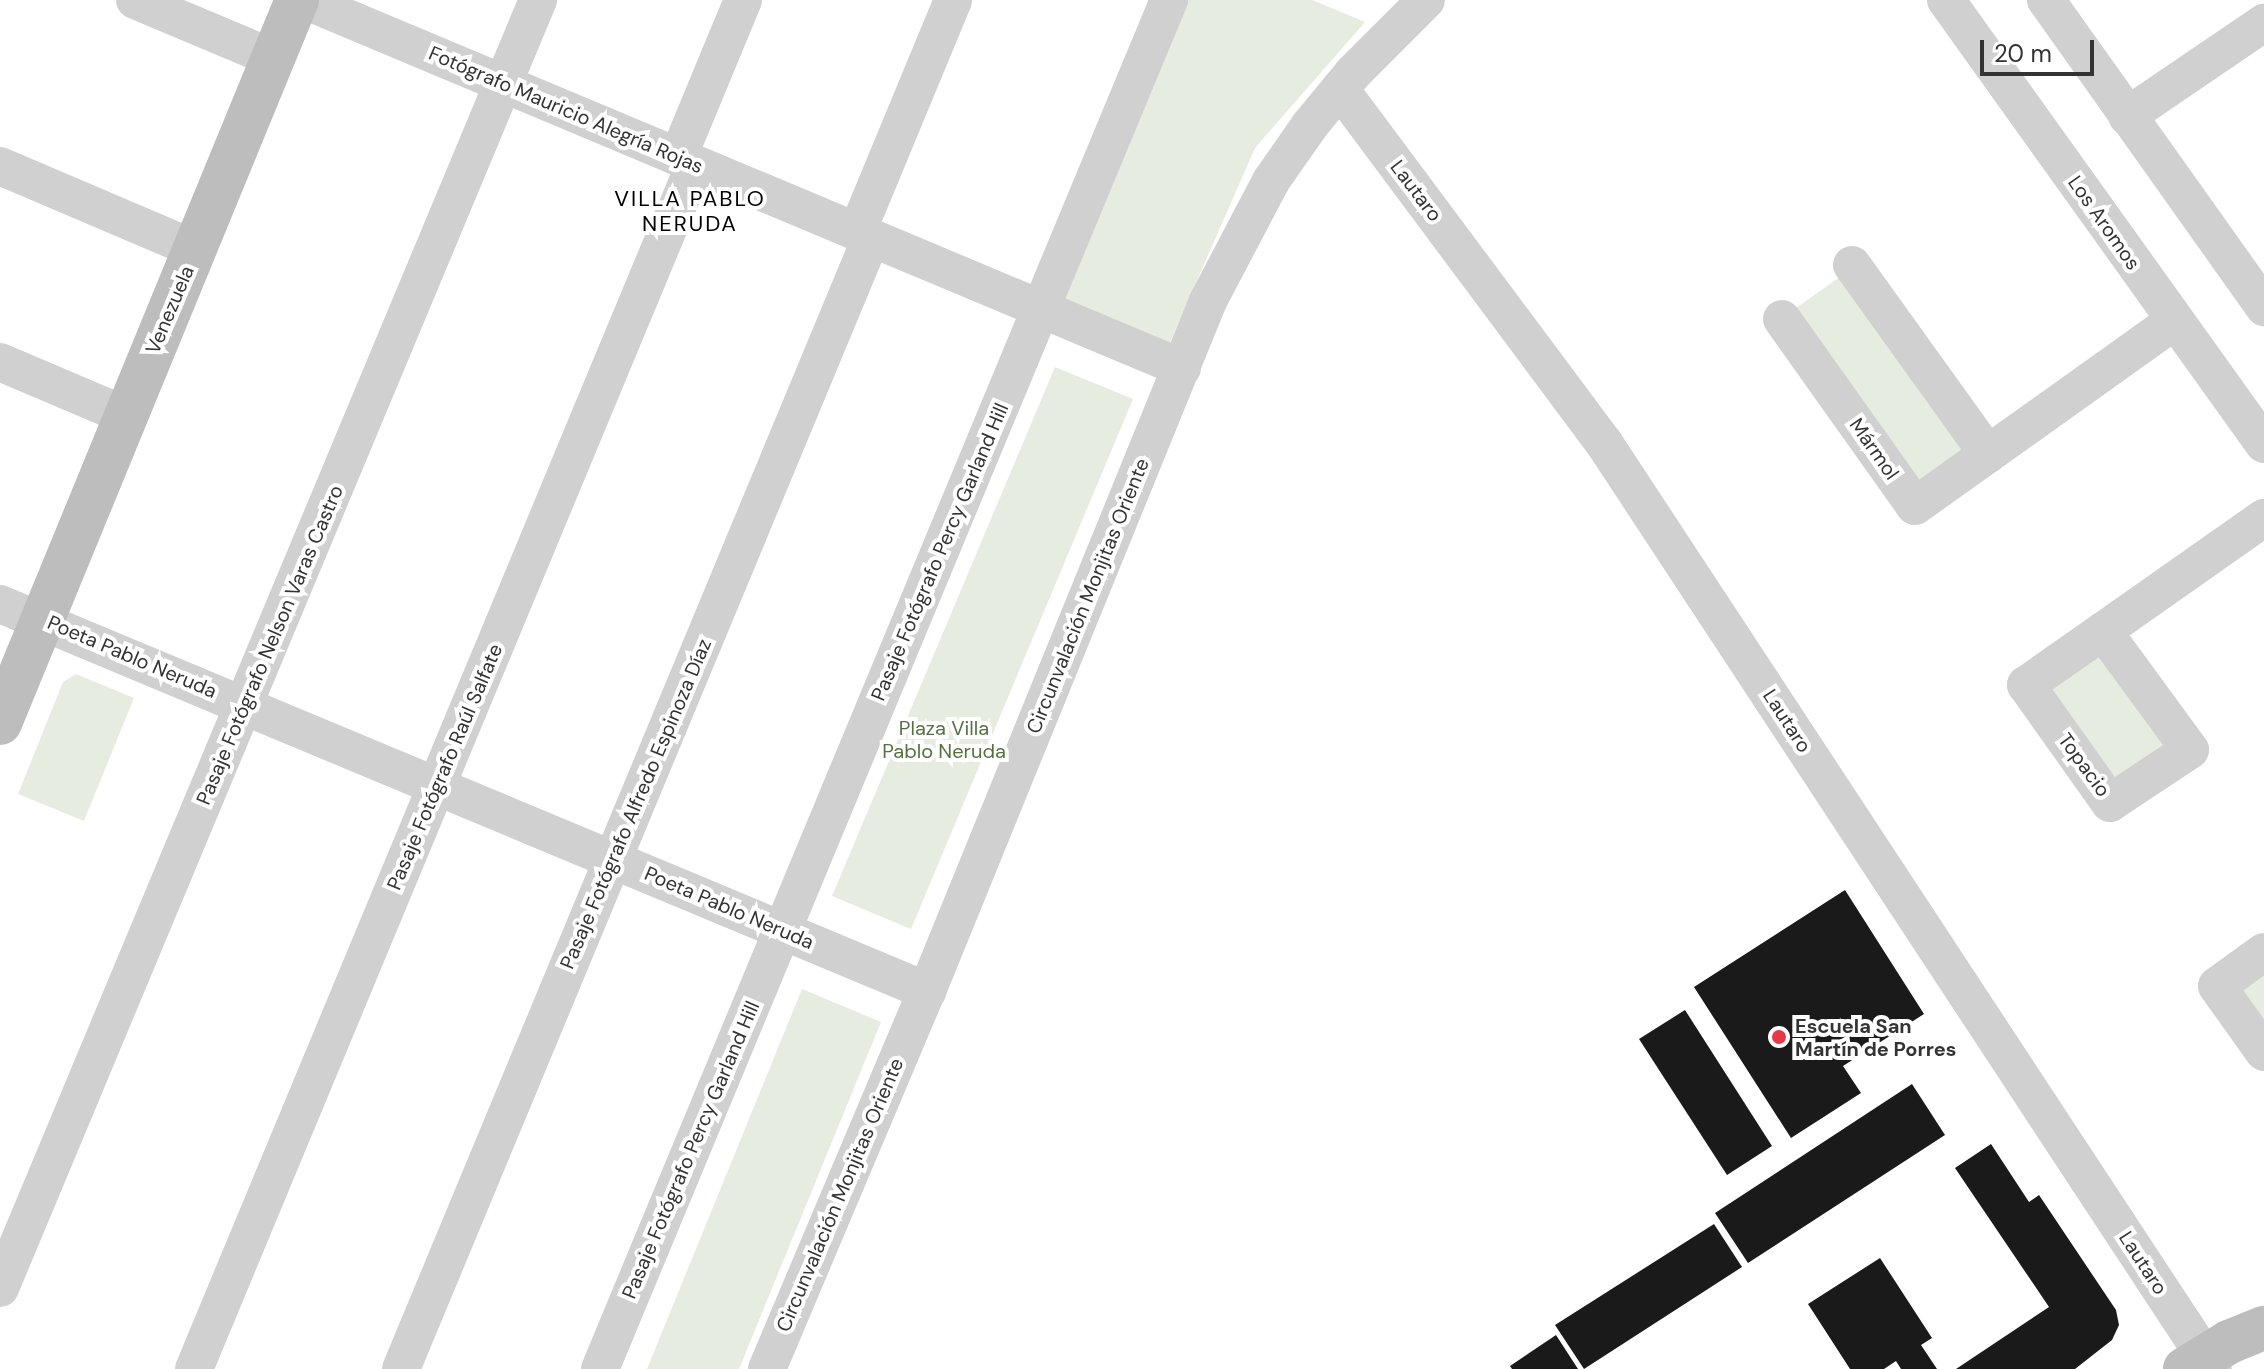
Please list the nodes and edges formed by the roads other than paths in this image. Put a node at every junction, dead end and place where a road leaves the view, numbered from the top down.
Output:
1 (135, 0) edge
2 (297, 0) edge
3 (304, 0) edge
4 (538, 0) edge
5 (743, 0) edge
6 (953, 0) edge
7 (1169, 0) edge
8 (1426, 0) edge
9 (1946, 0) edge
10 (2046, 0) edge
11 (2264, 23) edge
12 (273, 58) junction
13 (503, 84) junction
14 (1340, 89) junction
15 (2127, 116) junction
16 (686, 161) junction
17 (0, 166) edge
18 (864, 235) junction
19 (197, 250) junction
20 (1852, 265) dead end
21 (2252, 267) edge
22 (2264, 307) edge
23 (1041, 309) junction
24 (1782, 319) dead end
25 (2174, 321) junction
26 (0, 362) edge
27 (1182, 368) junction
28 (125, 415) junction
29 (2264, 444) edge
30 (1988, 454) junction
31 (2264, 518) edge
32 (0, 604) edge
33 (42, 619) junction
34 (2103, 631) junction
35 (245, 705) junction
36 (0, 723) edge
37 (437, 785) junction
38 (613, 859) junction
39 (783, 930) junction
40 (2264, 952) edge
41 (927, 991) junction
42 (2264, 1052) edge
43 (0, 1288) edge
44 (2264, 1328) edge
45 (2201, 1365) edge
46 (194, 1369) edge
47 (401, 1369) edge
48 (600, 1369) edge
49 (767, 1369) edge

1 - 12 street
2 - 12 street, Venezuela
3 - 13 street, Fotógrafo Mauricio Alegría Rojas
4 - 13 street, Pasaje Fotógrafo Nelson Varas Castro
5 - 16 street, Pasaje Fotógrafo Raúl Salfate
6 - 18 street, Pasaje Fotógrafo Alfredo Espinoza Díaz
7 - 23 street, Pasaje Fotógrafo Percy Garland Hill
8 - 14 street, Circunvalación Monjitas Oriente
9 - 25 street, Los Aromos
10 - 15 street
11 - 15 street
12 - 19 street, Venezuela
13 - 16 street, Fotógrafo Mauricio Alegría Rojas
13 - 35 street, Pasaje Fotógrafo Nelson Varas Castro
14 - 27 street, Circunvalación Monjitas Oriente
14 - 45 street, Lautaro
15 - 21 street
16 - 18 street, Fotógrafo Mauricio Alegría Rojas
16 - 37 street, Pasaje Fotógrafo Raúl Salfate
17 - 19 street
18 - 23 street, Fotógrafo Mauricio Alegría Rojas
18 - 38 street, Pasaje Fotógrafo Alfredo Espinoza Díaz
19 - 28 street, Venezuela
20 - 30 street
21 - 22 street
23 - 27 street, Fotógrafo Mauricio Alegría Rojas
23 - 39 street, Pasaje Fotógrafo Percy Garland Hill
24 - 30 street, Mármol
25 - 29 street, Los Aromos
25 - 30 street, Mármol
26 - 28 street
27 - 41 street, Circunvalación Monjitas Oriente
28 - 33 street, Venezuela
31 - 34 street, Topacio
32 - 33 street, Poeta Pablo Neruda
33 - 35 street, Poeta Pablo Neruda
33 - 36 street, Venezuela
34 - 34 street, Topacio
35 - 37 street, Poeta Pablo Neruda
35 - 43 street, Pasaje Fotógrafo Nelson Varas Castro
37 - 38 street, Poeta Pablo Neruda
37 - 46 street, Pasaje Fotógrafo Raúl Salfate
38 - 39 street, Poeta Pablo Neruda
38 - 47 street, Pasaje Fotógrafo Alfredo Espinoza Díaz
39 - 41 street, Poeta Pablo Neruda
39 - 48 street, Pasaje Fotógrafo Percy Garland Hill
40 - 42 street
41 - 49 street, Circunvalación Monjitas Oriente
44 - 45 street

